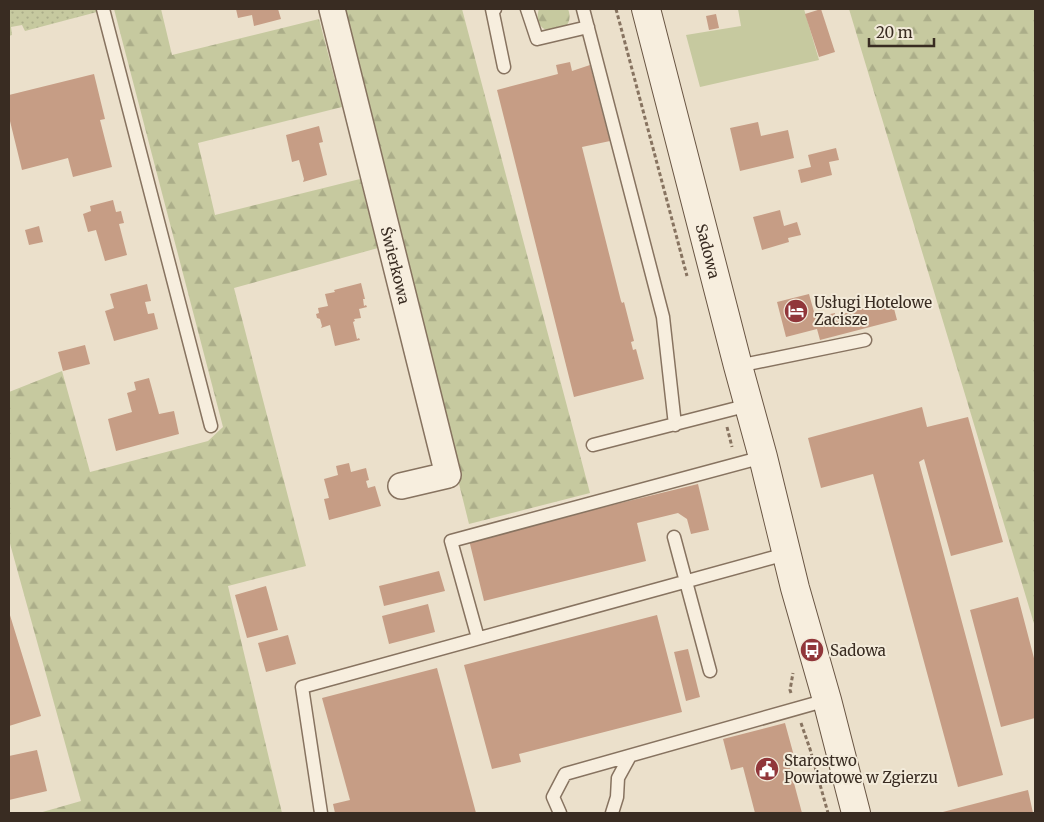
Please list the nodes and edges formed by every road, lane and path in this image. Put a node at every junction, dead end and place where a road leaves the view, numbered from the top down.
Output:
1 (103, 9) edge
2 (332, 9) edge
3 (495, 9) edge
4 (527, 9) edge
5 (583, 9) edge
6 (646, 9) edge
7 (588, 27) junction
8 (504, 67) dead end
9 (865, 340) dead end
10 (738, 366) junction
11 (749, 405) junction
12 (675, 425) junction
13 (211, 426) dead end
14 (593, 445) dead end
15 (763, 457) junction
16 (401, 486) dead end
17 (674, 536) dead end
18 (786, 554) junction
19 (686, 582) junction
20 (478, 638) junction
21 (710, 671) dead end
22 (827, 700) junction
23 (630, 756) junction
24 (320, 813) edge
25 (560, 813) edge
26 (612, 813) edge
27 (856, 813) edge

1 - 13 lane
2 - 16 street, Świerkowa
3 - 8 lane
4 - 7 lane
5 - 7 lane
6 - 10 street, Sadowa
7 - 12 lane
9 - 10 lane
10 - 11 street, Sadowa
11 - 12 lane
11 - 15 street, Sadowa
12 - 14 lane
15 - 18 street, Sadowa
15 - 20 lane
17 - 19 lane
18 - 19 lane
18 - 22 street, Sadowa
19 - 20 lane
19 - 21 lane
20 - 24 lane
22 - 23 lane
22 - 27 street, Sadowa
23 - 25 lane
23 - 26 lane

